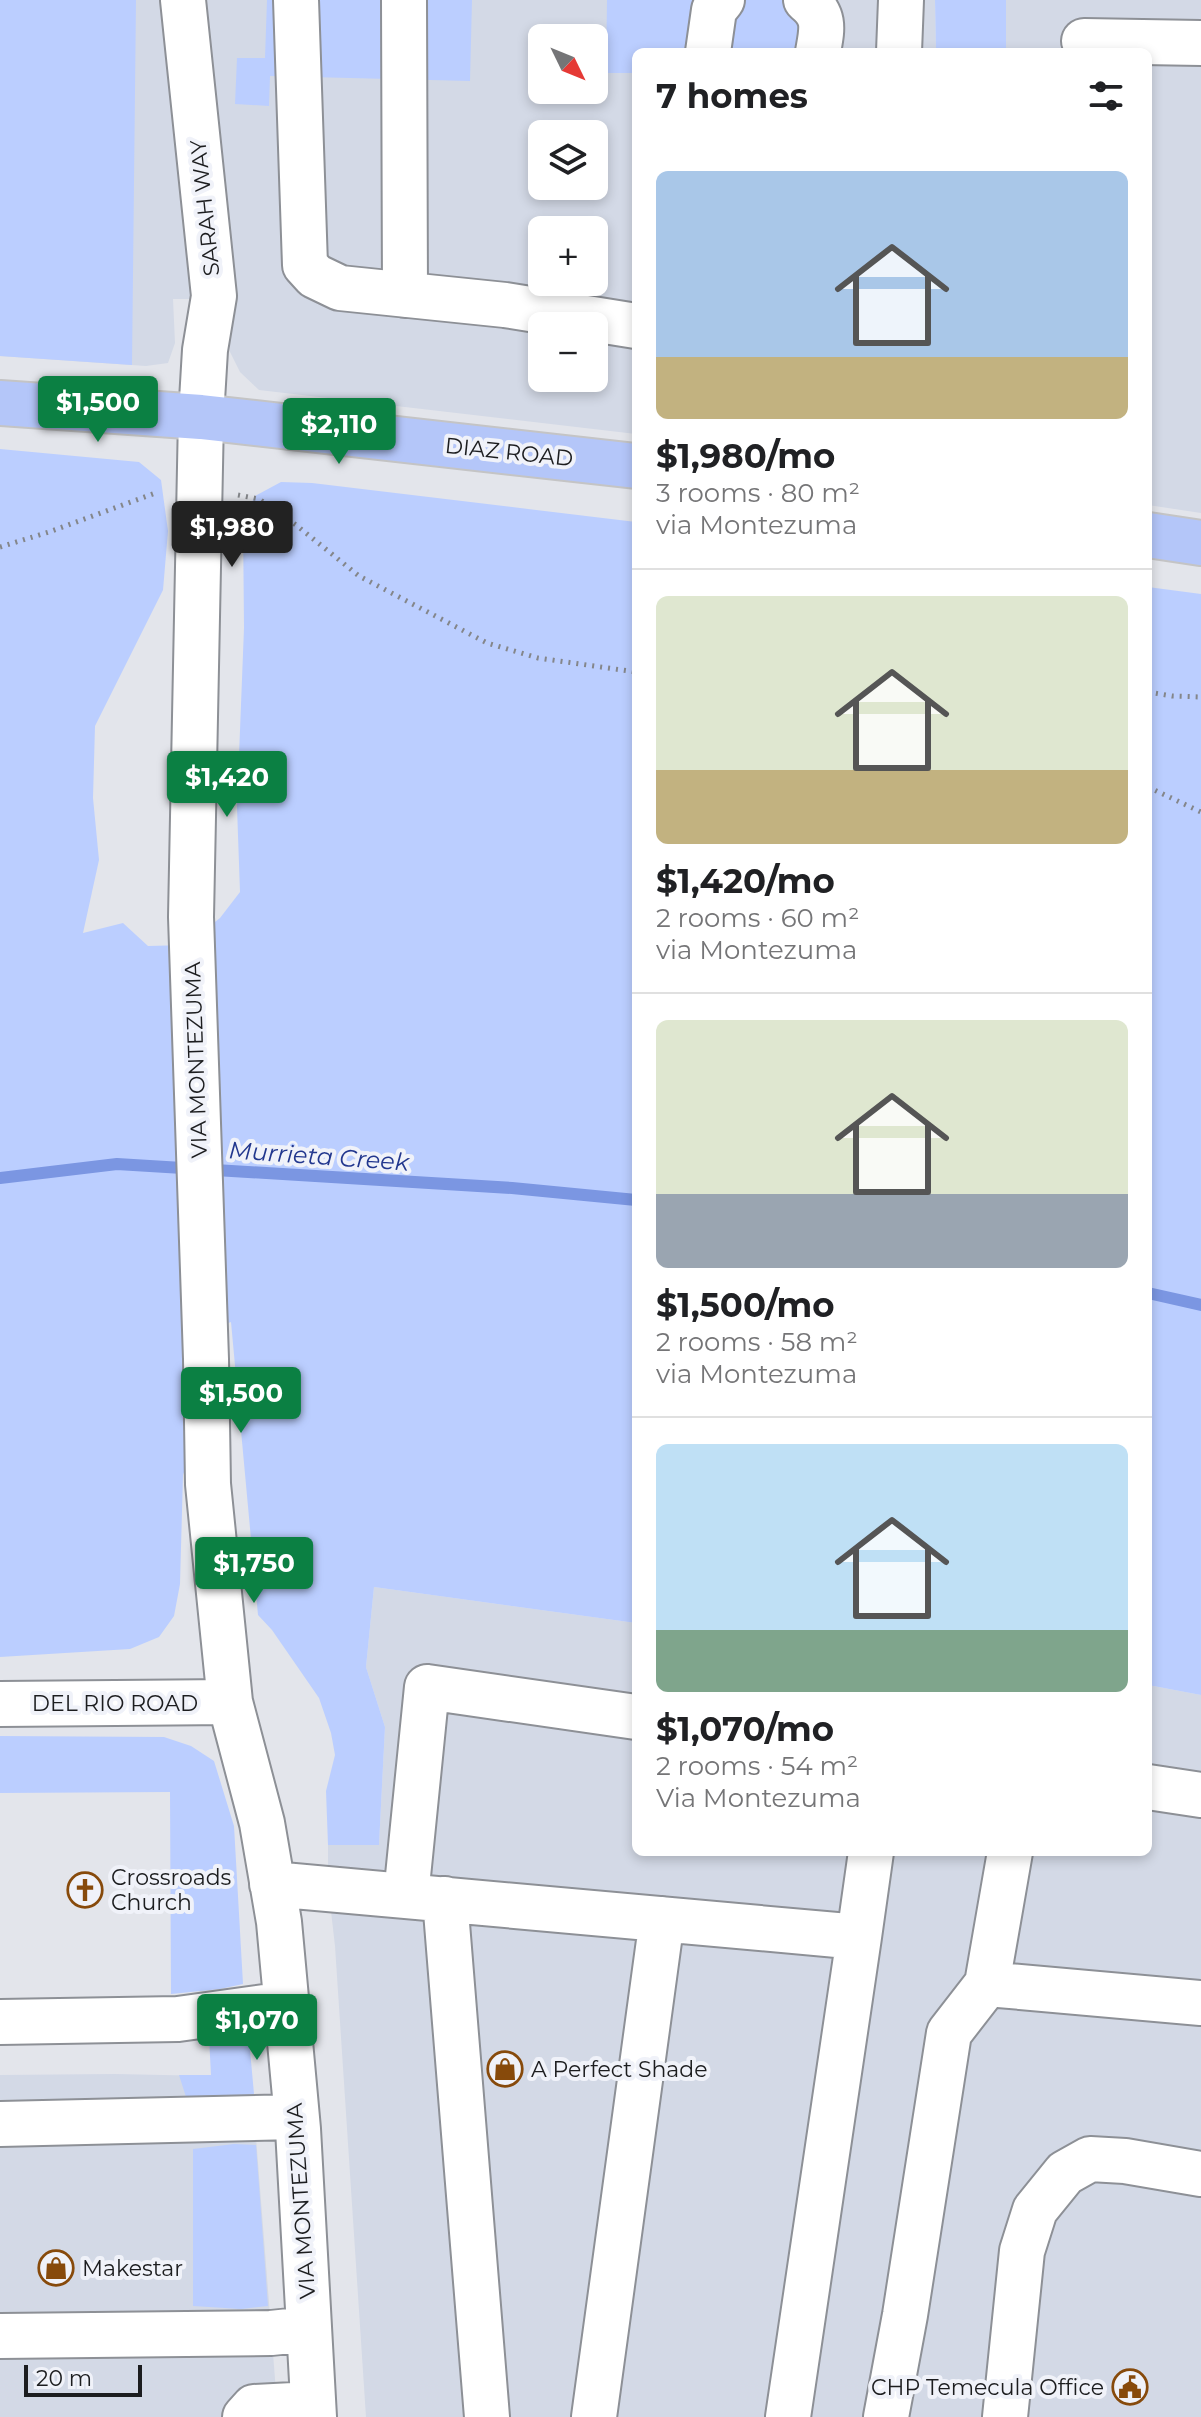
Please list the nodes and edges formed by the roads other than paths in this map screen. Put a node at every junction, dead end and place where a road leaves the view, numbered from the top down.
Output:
1 (183, 0) edge
2 (296, 0) edge
3 (404, 0) edge
4 (722, 0) edge
5 (806, 0) edge
6 (901, 0) edge
7 (1084, 41) dead end
8 (1201, 43) edge
9 (709, 48) edge
10 (819, 48) edge
11 (899, 48) edge
12 (405, 295) junction
13 (632, 325) edge
14 (0, 403) edge
15 (201, 417) junction
16 (632, 466) edge
17 (1152, 536) edge
18 (1201, 543) edge
19 (230, 1702) junction
20 (0, 1704) edge
21 (632, 1716) edge
22 (1152, 1788) edge
23 (1201, 1795) edge
24 (870, 1856) edge
25 (1009, 1856) edge
26 (272, 1884) junction
27 (426, 1898) junction
28 (662, 1919) junction
29 (859, 1937) junction
30 (987, 1984) junction
31 (1201, 2003) edge
32 (286, 2004) junction
33 (0, 2022) edge
34 (296, 2117) junction
35 (0, 2124) edge
36 (1201, 2174) edge
37 (309, 2329) junction
38 (0, 2336) edge
39 (314, 2411) edge
40 (245, 2417) edge
41 (487, 2417) edge
42 (594, 2417) edge
43 (788, 2417) edge
44 (886, 2417) edge
45 (1005, 2417) edge

1 - 15 street, SARAH WAY
2 - 12 street
3 - 12 street
4 - 9 street
5 - 10 street
6 - 11 street
7 - 8 street
12 - 13 street
14 - 15 main road, DIAZ ROAD
15 - 16 main road, DIAZ ROAD
15 - 19 street, VIA MONTEZUMA
17 - 18 main road
19 - 20 street, DEL RIO ROAD
19 - 26 street, VIA MONTEZUMA
21 - 27 street
22 - 23 street
24 - 29 street
25 - 30 street
26 - 27 street
26 - 32 street, VIA MONTEZUMA
27 - 28 street
27 - 41 street
28 - 29 street
28 - 42 street
29 - 43 street
30 - 31 street
30 - 44 street
32 - 33 street
32 - 34 street, VIA MONTEZUMA
34 - 35 street
34 - 37 street, VIA MONTEZUMA
36 - 45 street
37 - 38 street
37 - 39 street, VIA MONTEZUMA
39 - 40 street

